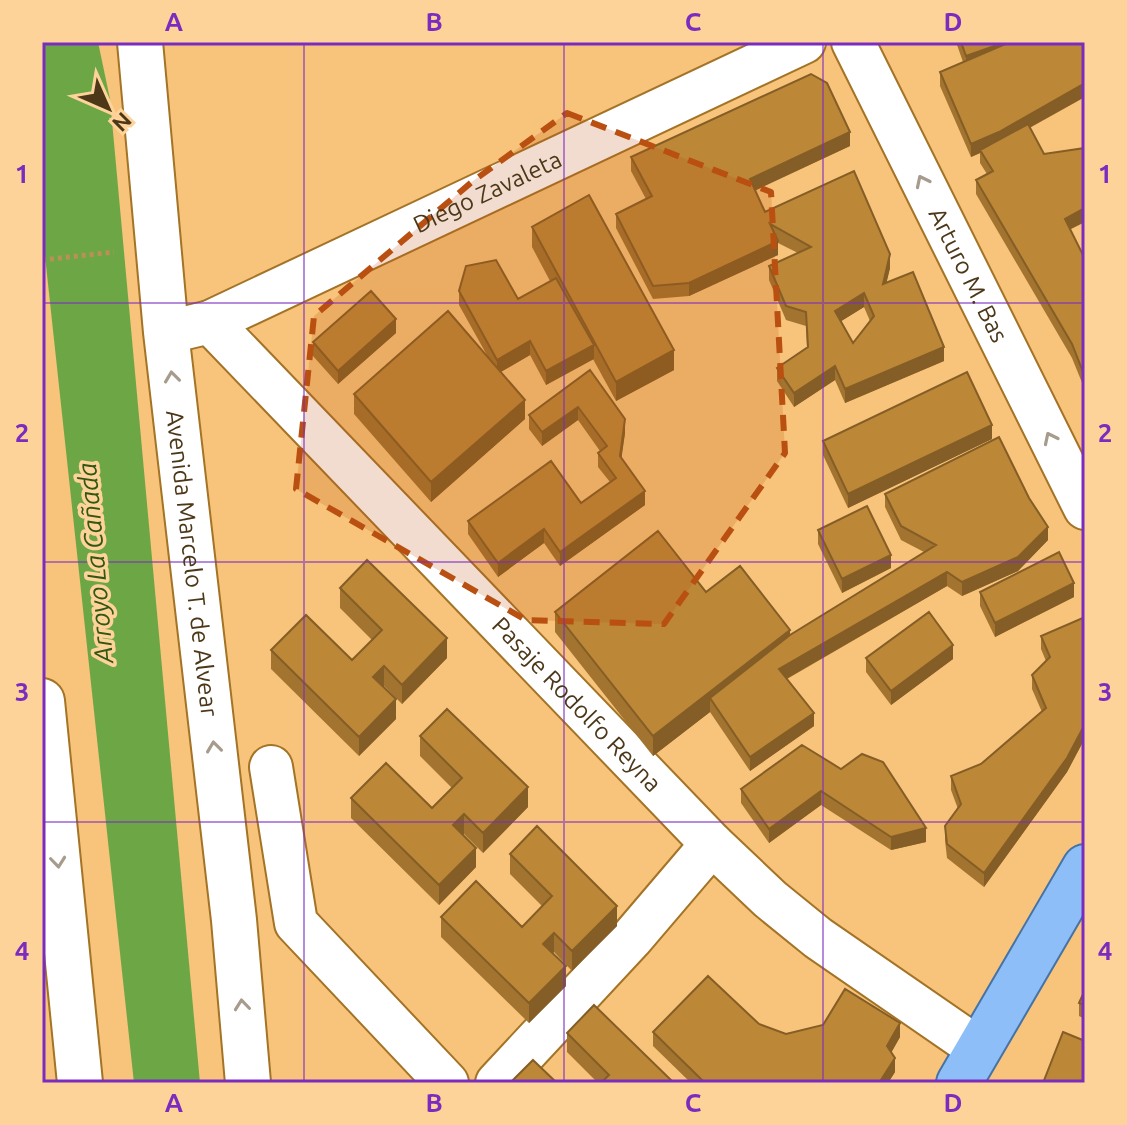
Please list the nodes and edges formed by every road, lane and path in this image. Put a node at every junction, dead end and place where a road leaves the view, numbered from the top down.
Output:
1 (140, 42) edge
2 (804, 42) edge
3 (853, 42) edge
4 (158, 247) junction
5 (42, 260) edge
6 (210, 322) junction
7 (166, 332) junction
8 (1085, 508) edge
9 (42, 701) edge
10 (271, 767) dead end
11 (712, 844) junction
12 (1085, 867) edge
13 (969, 1066) edge
14 (80, 1083) edge
15 (248, 1083) edge
16 (447, 1083) edge
17 (497, 1083) edge

1 - 4 main road, Avenida Marcelo T. de Alvear
2 - 6 street, Diego Zavaleta
8 -> 3 street, Arturo M. Bas
4 - 5 path
4 - 7 main road, Avenida Marcelo T. de Alvear
6 - 7 street, Diego Zavaleta
6 - 11 street, Pasaje Rodolfo Reyna
15 -> 7 main road, Avenida Marcelo T. de Alvear
9 -> 14 main road
10 - 16 street
11 - 13 street, Pasaje Rodolfo Reyna
11 - 17 street
12 - 13 main road

